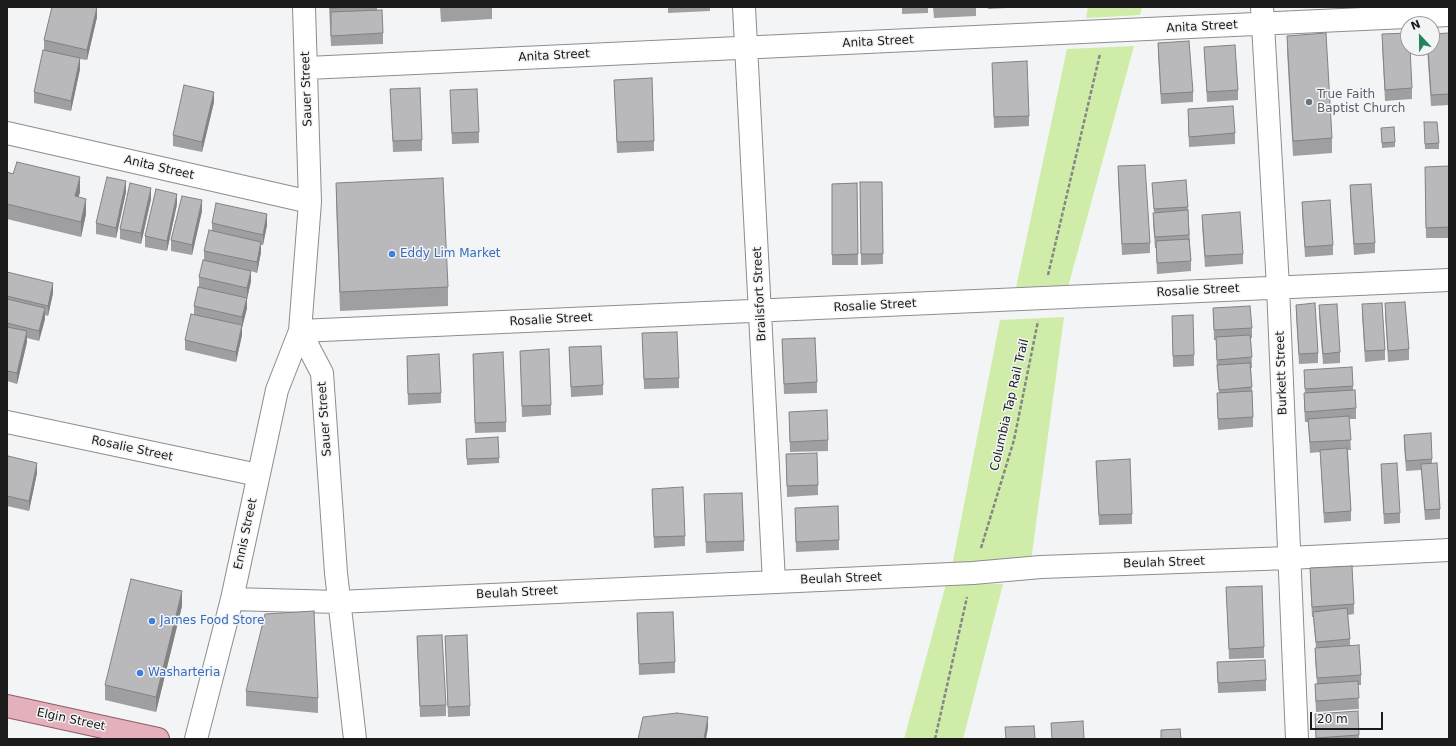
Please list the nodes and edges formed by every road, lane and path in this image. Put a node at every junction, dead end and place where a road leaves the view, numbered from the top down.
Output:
1 (304, 7) edge
2 (744, 7) edge
3 (1263, 15) edge
4 (1449, 15) edge
5 (745, 48) junction
6 (1101, 49) dead end
7 (307, 68) junction
8 (7, 133) edge
9 (310, 202) junction
10 (1047, 278) dead end
11 (1449, 280) edge
12 (1278, 288) junction
13 (761, 310) junction
14 (1038, 321) dead end
15 (300, 331) junction
16 (7, 422) edge
17 (258, 475) junction
18 (1449, 550) edge
19 (979, 554) dead end
20 (1290, 558) junction
21 (774, 582) junction
22 (967, 595) dead end
23 (232, 599) junction
24 (338, 602) junction
25 (7, 706) edge
26 (158, 739) edge
27 (196, 739) edge
28 (355, 739) edge
29 (935, 739) edge
30 (1297, 739) edge

1 - 7 street, Sauer Street
2 - 5 street, Brailsfort Street
3 - 4 street, Anita Street
3 - 5 street, Anita Street
3 - 12 street, Burkett Street
5 - 7 street, Anita Street
5 - 13 street, Brailsfort Street
6 - 10 path
7 - 9 street, Sauer Street
8 - 9 street, Anita Street
9 - 15 street, Sauer Street
11 - 12 street, Rosalie Street
12 - 13 street, Rosalie Street
12 - 20 street, Burkett Street
13 - 15 street, Rosalie Street
13 - 21 street, Brailsfort Street
14 - 19 path, Columbia Tap Rail Trail
15 - 17 street, Ennis Street
15 - 24 street, Sauer Street
16 - 17 street, Rosalie Street
17 - 23 street, Ennis Street
18 - 20 street, Beulah Street
20 - 21 street, Beulah Street
20 - 30 street, Burkett Street
21 - 24 street, Beulah Street
22 - 29 path
23 - 24 street, Beulah Street
23 - 27 street, Ennis Street
24 - 28 street, Sauer Street
25 - 26 main road, Elgin Street

